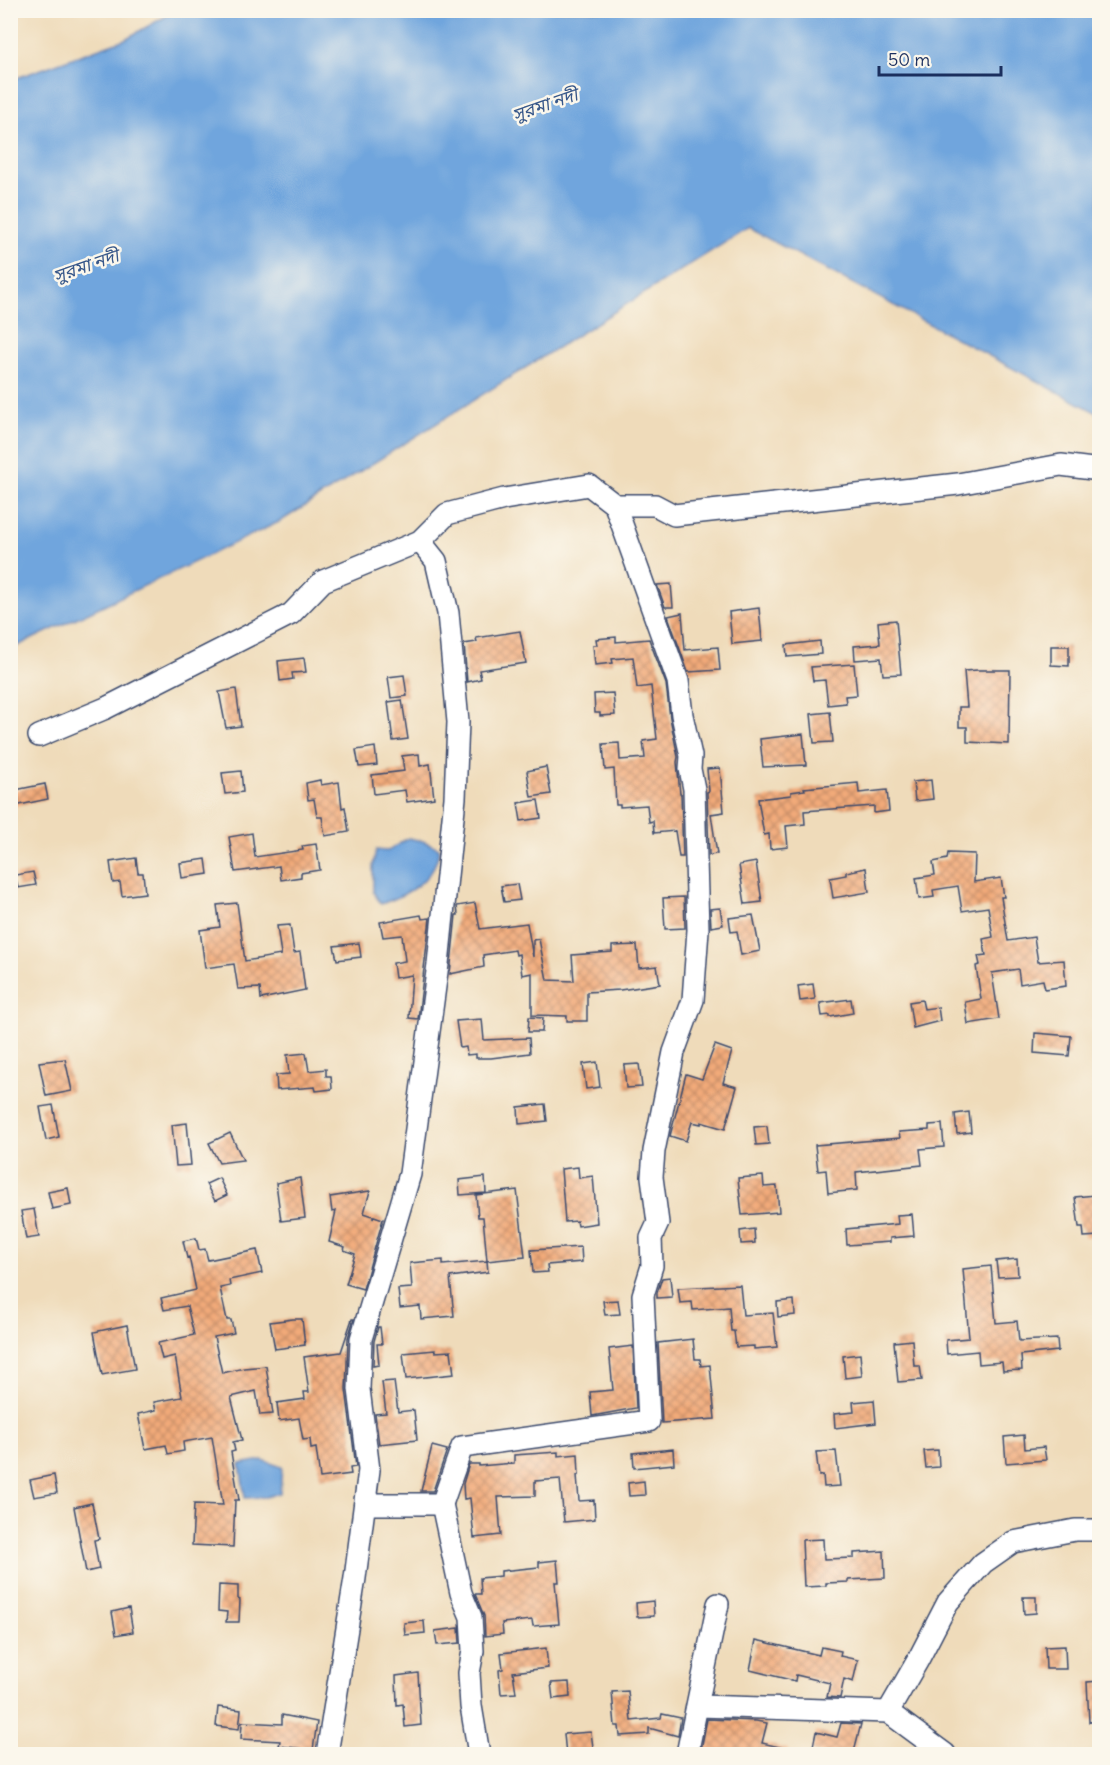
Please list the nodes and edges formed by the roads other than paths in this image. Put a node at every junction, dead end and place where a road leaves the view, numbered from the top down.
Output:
1 (1100, 470) edge
2 (615, 505) junction
3 (420, 541) junction
4 (39, 736) dead end
5 (365, 1504) junction
6 (442, 1504) junction
7 (1100, 1530) edge
8 (718, 1604) dead end
9 (698, 1706) junction
10 (888, 1712) junction
11 (327, 1755) edge
12 (479, 1755) edge
13 (687, 1755) edge
14 (945, 1755) edge

1 - 2 street
2 - 3 street
2 - 6 street
3 - 4 street
3 - 5 street
5 - 6 street
5 - 11 street
6 - 12 street
7 - 10 street
8 - 9 street
9 - 10 street
9 - 13 street
10 - 14 street

